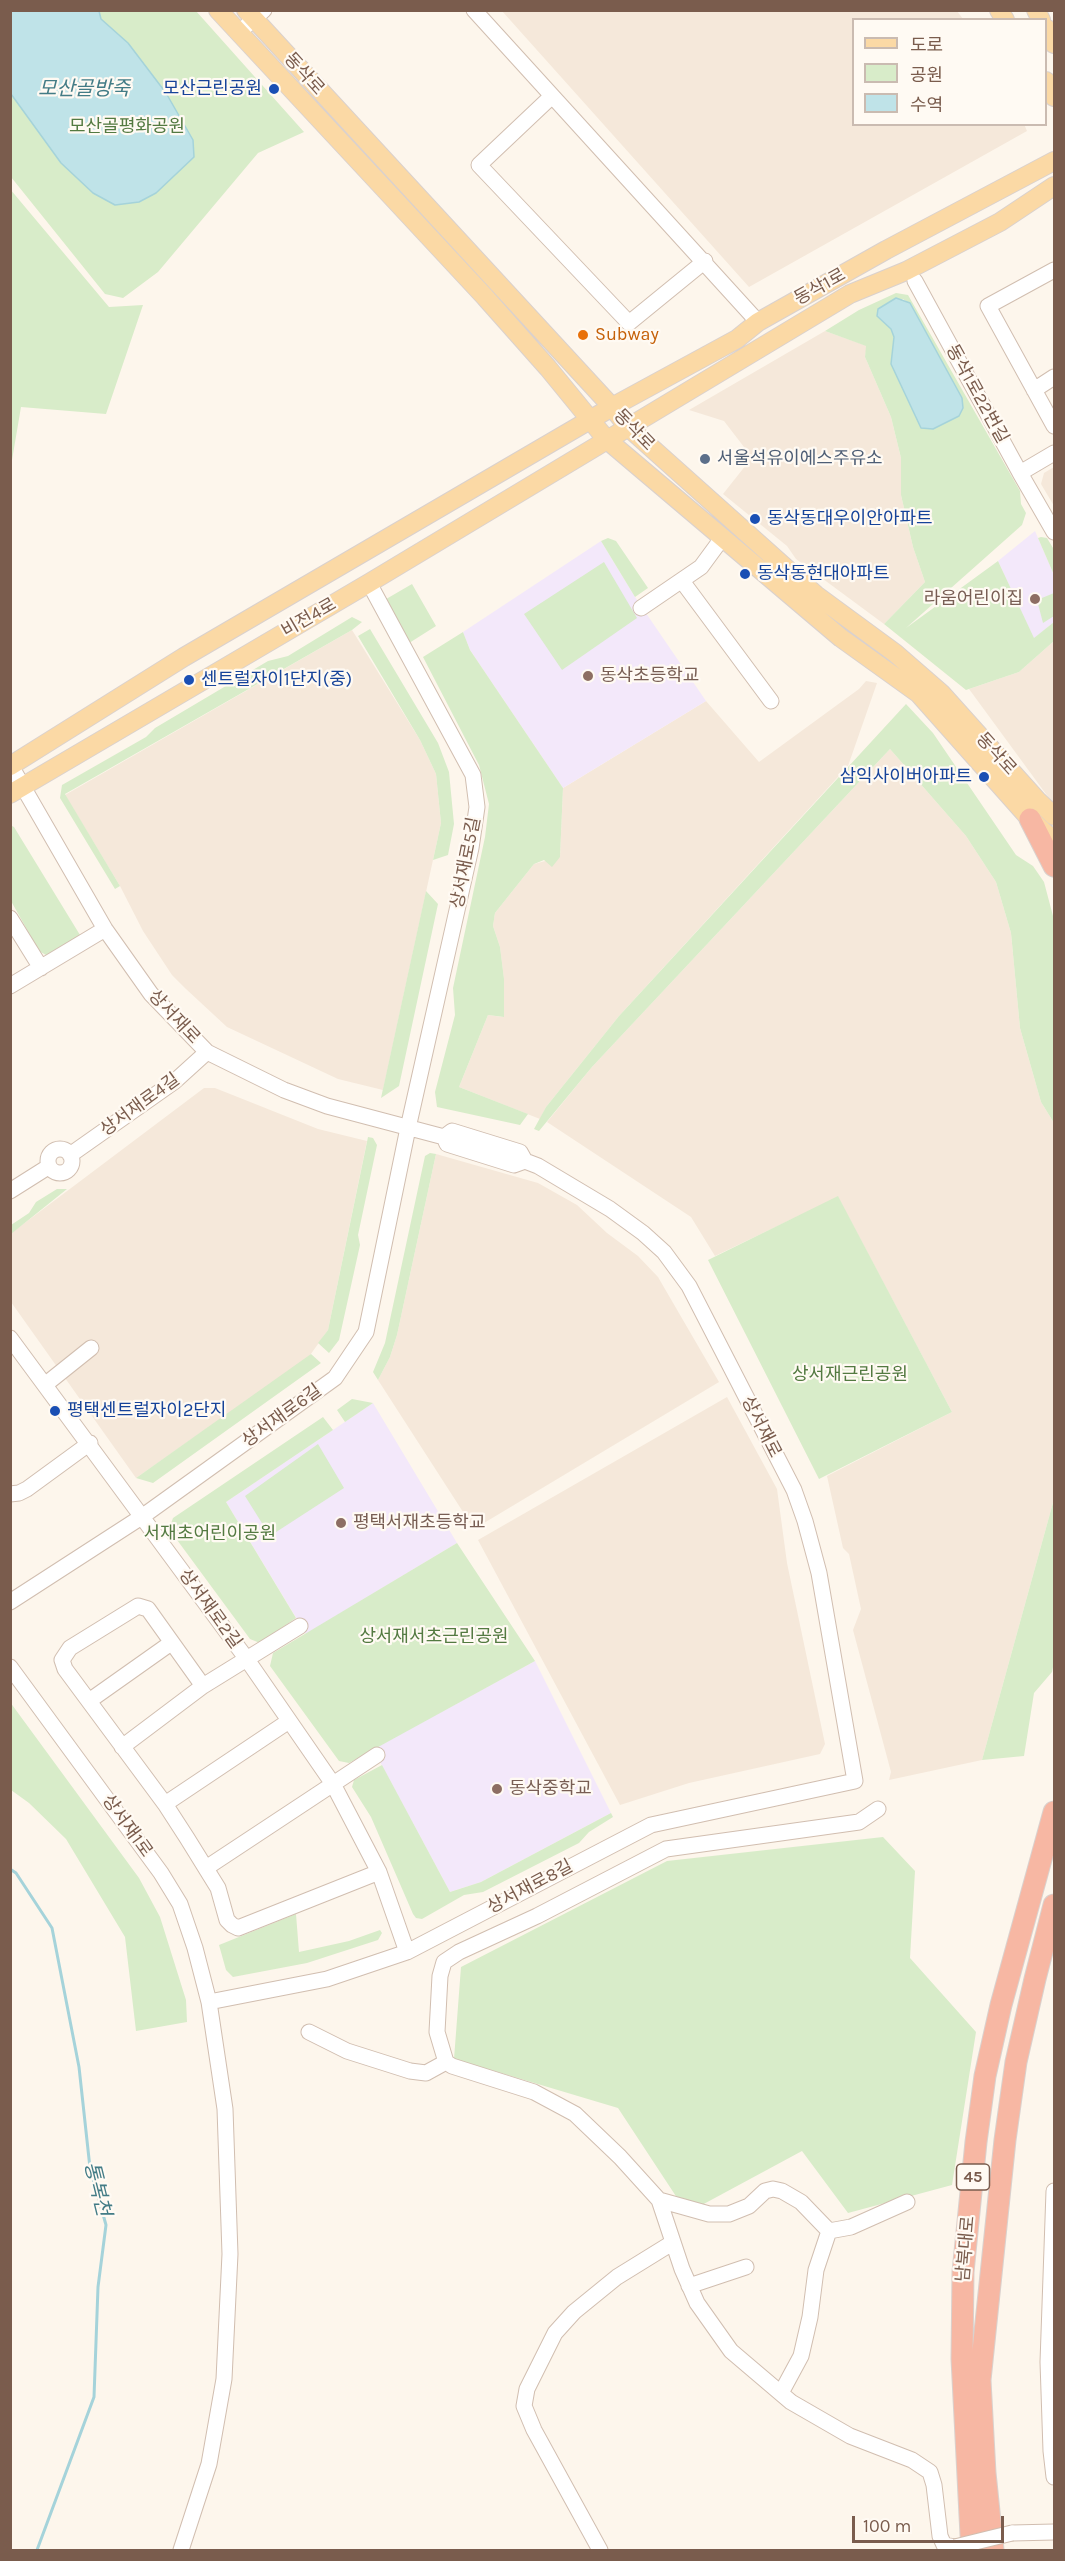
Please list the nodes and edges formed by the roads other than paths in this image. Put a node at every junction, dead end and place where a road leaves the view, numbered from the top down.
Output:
1 (218, 10) edge
2 (474, 10) edge
3 (255, 13) edge
4 (1047, 30) edge
5 (239, 33) junction
6 (1054, 44) edge
7 (1047, 83) edge
8 (552, 96) junction
9 (1054, 97) edge
10 (1054, 161) edge
11 (1054, 186) edge
12 (705, 261) junction
13 (1054, 270) edge
14 (915, 281) dead end
15 (758, 322) junction
16 (1054, 377) edge
17 (1034, 390) junction
18 (612, 407) junction
19 (590, 420) junction
20 (627, 426) junction
21 (1054, 426) edge
22 (606, 439) junction
23 (1054, 453) edge
24 (1020, 473) junction
25 (1054, 532) edge
26 (723, 537) junction
27 (682, 581) junction
28 (369, 583) junction
29 (641, 608) dead end
30 (771, 701) dead end
31 (11, 766) edge
32 (17, 790) edge
33 (1054, 816) edge
34 (1030, 819) junction
35 (1054, 841) edge
36 (1054, 867) edge
37 (10, 918) edge
38 (105, 929) junction
39 (41, 968) junction
40 (10, 986) edge
41 (207, 1052) junction
42 (408, 1128) junction
43 (10, 1191) edge
44 (10, 1338) edge
45 (91, 1348) dead end
46 (46, 1384) junction
47 (90, 1443) junction
48 (10, 1494) edge
49 (142, 1516) junction
50 (10, 1602) edge
51 (300, 1626) dead end
52 (171, 1643) junction
53 (246, 1658) junction
54 (10, 1666) edge
55 (203, 1686) junction
56 (88, 1701) junction
57 (289, 1721) junction
58 (122, 1747) junction
59 (376, 1755) dead end
60 (855, 1780) joint
61 (333, 1784) junction
62 (165, 1804) junction
63 (878, 1809) dead end
64 (1054, 1812) edge
65 (206, 1868) junction
66 (379, 1872) junction
67 (1054, 1905) edge
68 (407, 1952) junction
69 (209, 2002) junction
70 (309, 2032) dead end
71 (446, 2062) junction
72 (1054, 2191) edge
73 (659, 2200) junction
74 (907, 2202) dead end
75 (829, 2231) junction
76 (672, 2243) junction
77 (746, 2267) dead end
78 (689, 2286) junction
79 (1052, 2362) edge
80 (781, 2393) junction
81 (982, 2428) junction
82 (1054, 2477) edge
83 (1054, 2532) edge
84 (1008, 2542) edge
85 (964, 2549) edge
86 (181, 2550) edge
87 (600, 2550) edge
88 (993, 2550) edge

1 - 5 main road, 동삭로
2 - 8 street
3 - 5 street
3 - 18 main road, 동삭로
4 - 6 main road
5 - 19 main road, 동삭로
7 - 9 main road
8 - 12 street
8 - 12 street
10 - 15 main road, 동삭1로
11 - 20 main road, 동삭1로
12 - 15 street
13 - 17 street
14 - 24 street, 동삭1로22번길
15 - 18 main road, 동삭1로
16 - 17 street
17 - 21 street
18 - 19 main road, 동삭1로
18 - 20 main road, 동삭로
19 - 22 main road, 동삭로
19 - 31 main road, 비전4로
20 - 22 main road, 동삭1로
20 - 33 main road, 동삭로
22 - 26 main road, 동삭로
22 - 28 main road, 비전4로
23 - 24 street
24 - 25 street, 동삭1로22번길
26 - 27 street
26 - 34 main road, 동삭로
27 - 29 street
27 - 30 street
28 - 32 main road, 비전4로
28 - 42 street, 상서재로5길
31 - 32 street, 상서재로
32 - 38 street, 상서재로
34 - 35 main road, 동삭로
34 - 36 highway
37 - 39 street
38 - 39 street
38 - 41 street, 상서재로
39 - 40 street
41 - 42 street, 상서재로
41 - 43 street, 상서재로4길
42 - 49 street, 상서재로6길
42 - 60 street, 상서재로
44 - 46 street, 상서재로2길
45 - 46 street
46 - 47 street, 상서재로2길
47 - 48 street
47 - 49 street, 상서재로2길
49 - 50 street, 상서재로6길
49 - 53 street, 상서재로2길
51 - 53 street
52 - 55 street
52 - 56 street
52 - 56 street
53 - 55 street, 상서재로2길
53 - 57 street, 상서재로2길
54 - 69 street, 상서재1로
55 - 58 street, 상서재로2길
56 - 58 street
57 - 61 street, 상서재로2길
57 - 62 street
58 - 62 street
59 - 61 street
60 - 68 street, 상서재로8길
61 - 65 street
61 - 66 street, 상서재로2길
62 - 65 street
63 - 71 street
64 - 85 highway, 남북대로 / 45
65 - 66 street
66 - 68 street, 상서재로2길
67 - 81 highway, 남북대로 / 45
68 - 69 street, 상서재로8길
69 - 86 street, 상서재1로
70 - 71 street
71 - 73 street
72 - 79 street
73 - 75 street
73 - 76 street
74 - 75 street
75 - 80 street
76 - 78 street
76 - 87 street
77 - 78 street
78 - 80 street
79 - 82 street
80 - 85 street
81 - 84 highway
81 - 88 highway, 남북대로 / 45
83 - 84 street
84 - 85 street, bridge

